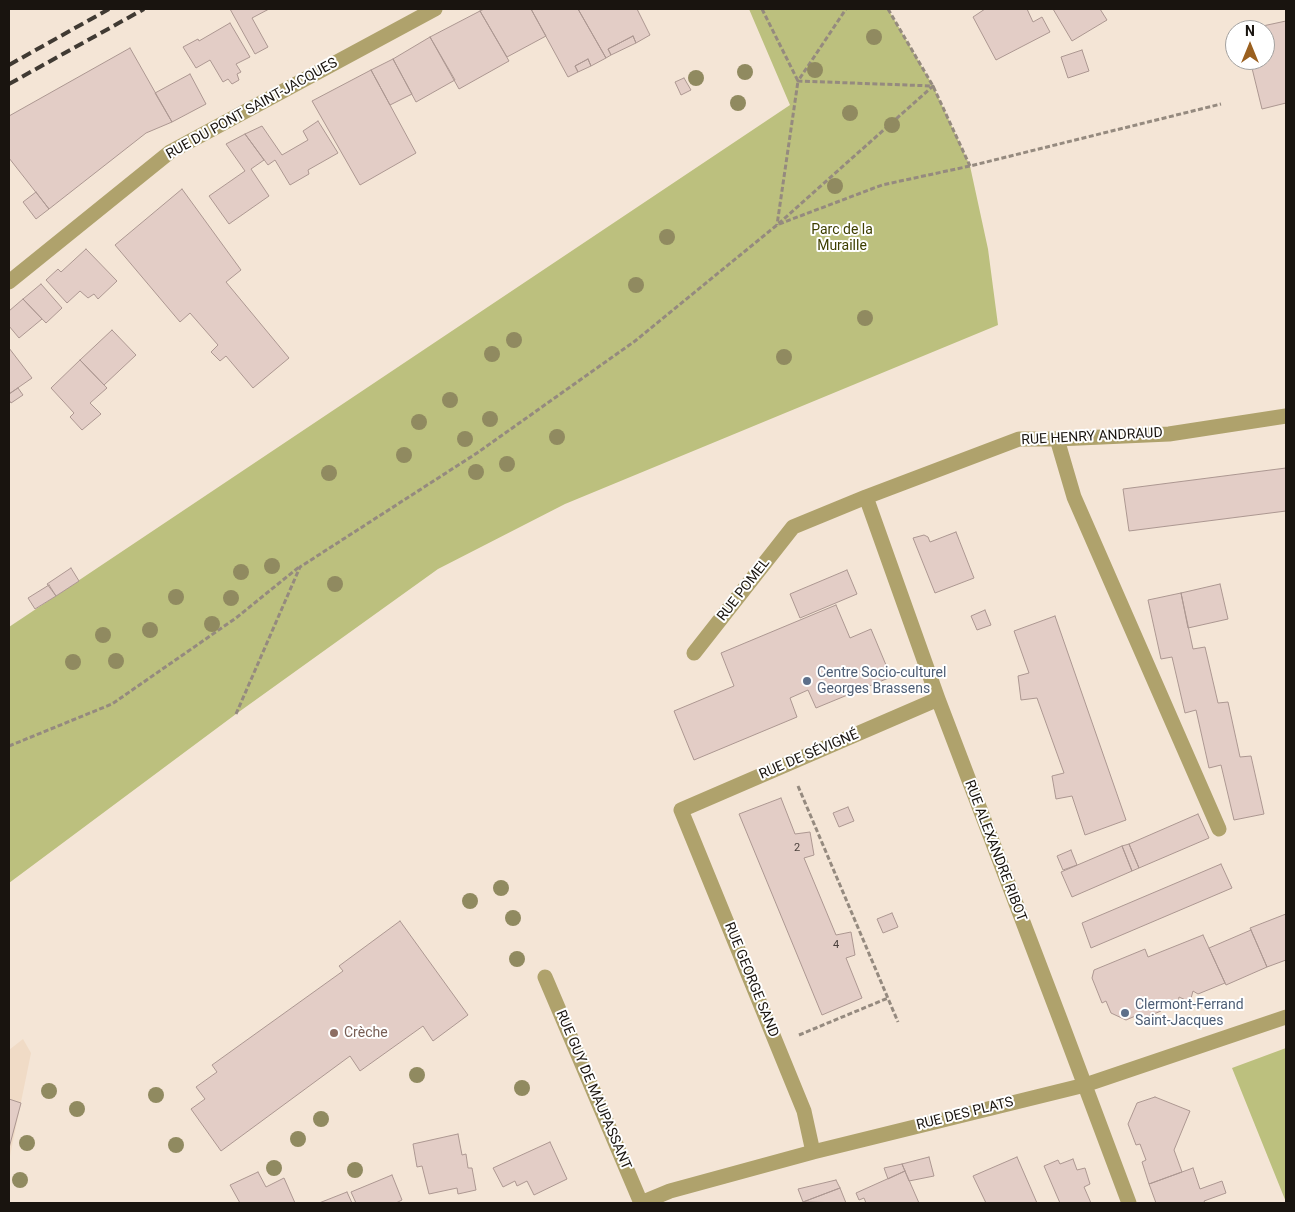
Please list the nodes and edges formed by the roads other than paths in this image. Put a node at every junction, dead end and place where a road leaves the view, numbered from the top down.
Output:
1 (435, 9) edge
2 (9, 282) edge
3 (1286, 416) edge
4 (1057, 439) junction
5 (866, 497) junction
6 (793, 527) joint
7 (694, 653) dead end
8 (938, 699) junction
9 (681, 810) joint
10 (1219, 829) dead end
11 (545, 977) dead end
12 (1286, 1017) edge
13 (1085, 1085) junction
14 (813, 1152) junction
15 (673, 1197) edge
16 (641, 1203) edge
17 (1129, 1203) edge

1 - 2 street, RUE DU PONT SAINT-JACQUES
3 - 4 street, RUE HENRY ANDRAUD
4 - 5 street, RUE HENRY ANDRAUD
4 - 10 street
5 - 6 street, RUE HENRY ANDRAUD
5 - 8 street, RUE ALEXANDRE RIBOT
6 - 7 street, RUE POMEL
8 - 9 street, RUE DE SÉVIGNÉ
8 - 13 street, RUE ALEXANDRE RIBOT
9 - 14 street, RUE GEORGE SAND
11 - 16 street, RUE GUY DE MAUPASSANT
12 - 13 street, RUE DES PLATS
13 - 14 street, RUE DES PLATS
13 - 17 street, RUE ALEXANDRE RIBOT
14 - 15 street, RUE DES PLATS
15 - 16 street, RUE DES PLATS

